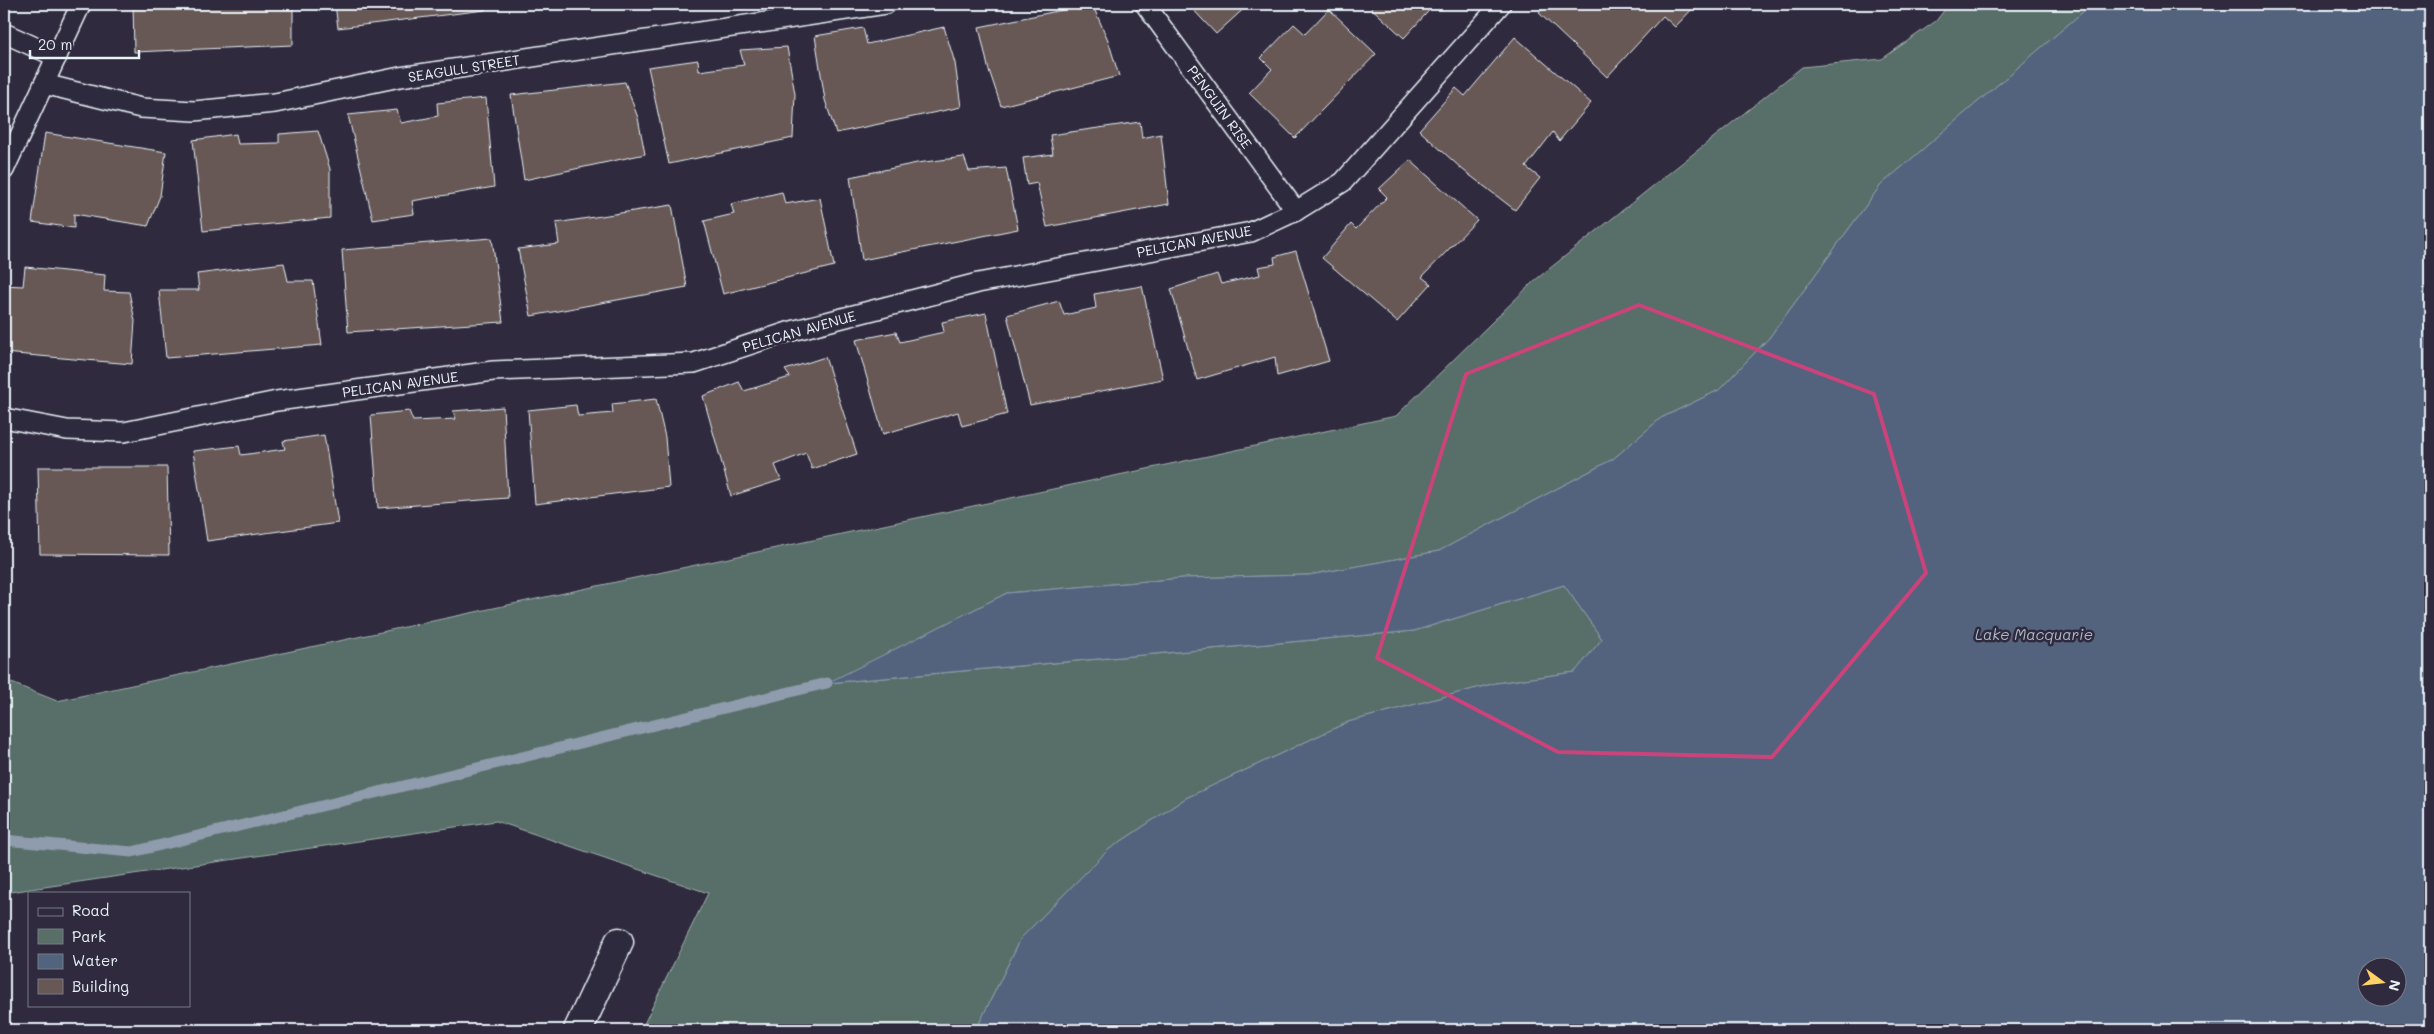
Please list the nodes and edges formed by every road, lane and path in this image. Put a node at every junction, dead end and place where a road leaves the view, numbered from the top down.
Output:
1 (81, 4) edge
2 (886, 4) edge
3 (1144, 4) edge
4 (1502, 4) edge
5 (4, 32) edge
6 (57, 57) junction
7 (44, 84) junction
8 (4, 170) edge
9 (1296, 211) junction
10 (4, 418) edge
11 (619, 942) dead end
12 (578, 1030) edge

1 - 6 lane
2 - 7 lane, SEAGULL STREET
3 - 9 lane, PENGUIN RISE
4 - 9 lane, PELICAN AVENUE
5 - 6 lane
6 - 7 lane
7 - 8 lane
9 - 10 lane, PELICAN AVENUE
11 - 12 street

